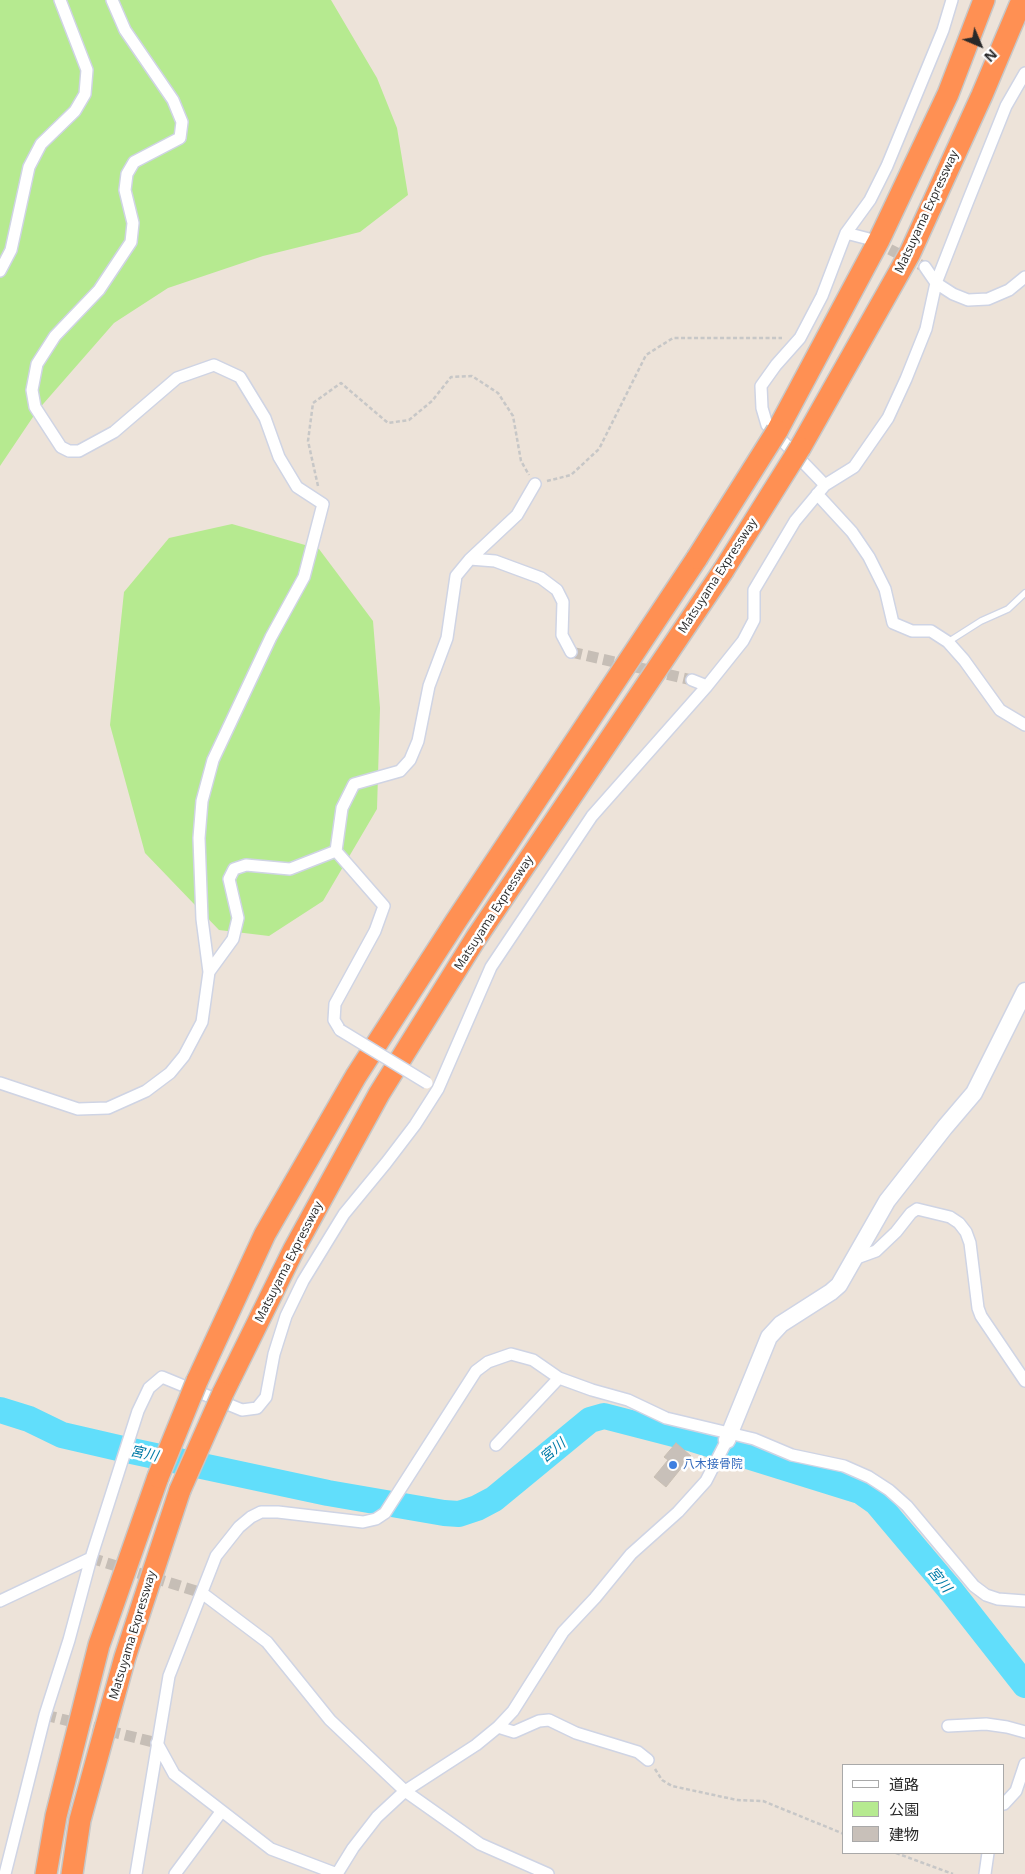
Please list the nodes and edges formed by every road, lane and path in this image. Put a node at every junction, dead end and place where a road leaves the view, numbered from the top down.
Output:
1 (60, 0) edge
2 (112, 0) edge
3 (952, 0) edge
4 (984, 0) edge
5 (1022, 0) edge
6 (1025, 73) edge
7 (846, 233) junction
8 (870, 239) tunnel mouth
9 (925, 267) tunnel mouth
10 (0, 271) edge
11 (1025, 277) edge
12 (936, 283) junction
13 (800, 338) junction
14 (535, 484) junction
15 (825, 485) junction
16 (817, 494) junction
17 (322, 504) junction
18 (470, 559) junction
19 (1025, 592) edge
20 (948, 642) junction
21 (571, 652) dead end
22 (692, 680) tunnel mouth
23 (707, 686) junction
24 (1025, 725) edge
25 (336, 851) junction
26 (209, 972) junction
27 (1025, 991) edge
28 (0, 1083) edge
29 (438, 1089) junction
30 (854, 1259) junction
31 (559, 1378) junction
32 (1025, 1381) edge
33 (726, 1443) junction
34 (496, 1445) dead end
35 (91, 1558) junction
36 (202, 1593) junction
37 (0, 1601) edge
38 (1025, 1601) edge
39 (948, 1726) dead end
40 (498, 1727) junction
41 (1025, 1732) edge
42 (157, 1743) junction
43 (648, 1760) joint
44 (1025, 1764) edge
45 (405, 1791) junction
46 (1005, 1803) edge
47 (221, 1812) junction
48 (842, 1833) edge
49 (899, 1854) edge
50 (988, 1854) edge
51 (178, 1872) edge
52 (5, 1874) edge
53 (46, 1874) edge
54 (72, 1874) edge
55 (136, 1874) edge
56 (337, 1874) edge
57 (548, 1874) edge
58 (953, 1874) edge
59 (985, 1874) edge

1 - 10 street
2 - 17 street
3 - 7 street
4 - 53 highway, Matsuyama Expressway, bridge
5 - 54 highway, Matsuyama Expressway, bridge
6 - 12 street
7 - 8 street
7 - 13 street
9 - 12 street
11 - 12 street
12 - 15 street
13 - 14 path
13 - 15 street
14 - 17 path
14 - 18 street
15 - 16 street
16 - 20 street
16 - 23 street
17 - 26 street
18 - 21 street
18 - 25 street
19 - 20 lane
20 - 24 street
22 - 23 street
23 - 29 street
25 - 26 street
25 - 29 street, bridge
26 - 28 street
27 - 30 street
29 - 35 street
30 - 32 street
30 - 33 street
31 - 33 street
31 - 34 street
31 - 36 street
33 - 38 street
33 - 40 street
35 - 37 street
35 - 52 street
36 - 42 street
36 - 45 street
39 - 41 street
40 - 43 street
40 - 45 street
42 - 47 street
42 - 55 street
43 - 48 path
44 - 46 street
45 - 56 street
45 - 57 street
47 - 51 street
47 - 56 street
49 - 58 path
50 - 59 street

